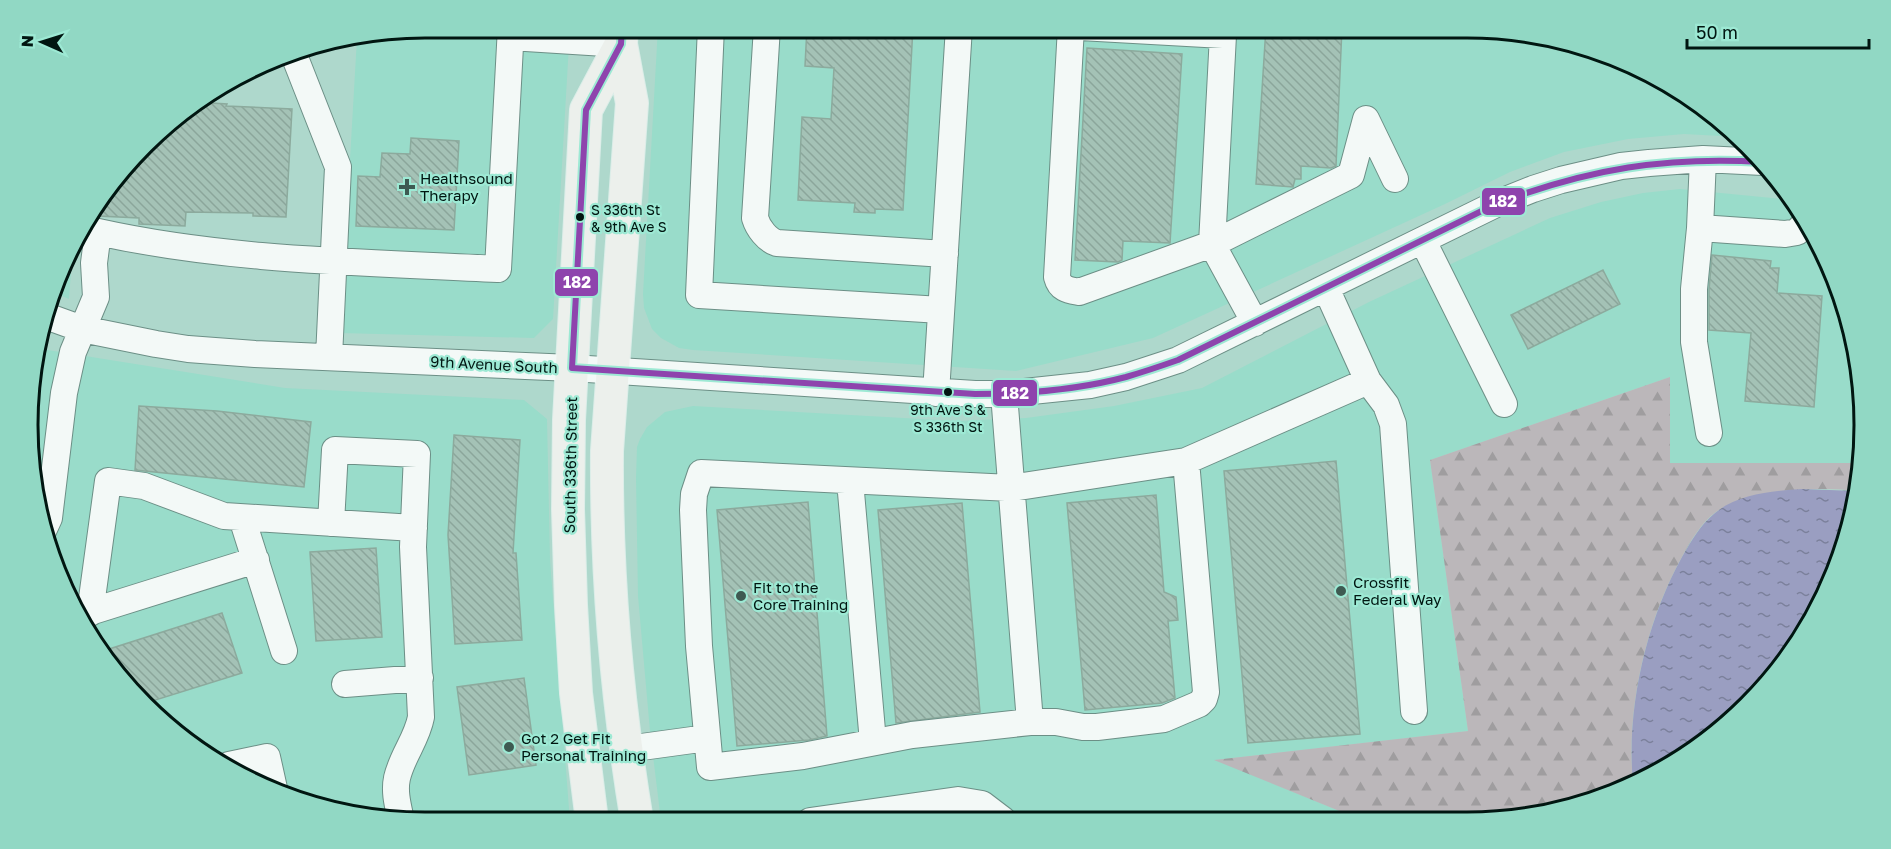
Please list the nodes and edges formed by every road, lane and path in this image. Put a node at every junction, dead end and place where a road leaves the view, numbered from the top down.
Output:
1 (511, 38) edge
2 (620, 38) edge
3 (621, 38) edge
4 (711, 38) edge
5 (766, 38) edge
6 (958, 38) edge
7 (1070, 38) edge
8 (1223, 38) edge
9 (290, 62) edge
10 (1744, 156) edge
11 (1703, 159) junction
12 (1395, 179) dead end
13 (1700, 228) junction
14 (1800, 228) edge
15 (1423, 241) junction
16 (1212, 244) junction
17 (945, 255) junction
18 (333, 260) junction
19 (1326, 288) junction
20 (941, 310) junction
21 (53, 318) edge
22 (1255, 323) junction
23 (82, 329) junction
24 (329, 357) junction
25 (572, 368) junction
26 (614, 372) junction
27 (1368, 381) junction
28 (936, 393) junction
29 (1004, 394) junction
30 (1504, 404) dead end
31 (1708, 433) dead end
32 (1186, 461) junction
33 (850, 481) junction
34 (1011, 488) junction
35 (49, 517) edge
36 (242, 518) junction
37 (331, 522) junction
38 (414, 528) junction
39 (256, 560) junction
40 (84, 609) edge
41 (86, 613) edge
42 (284, 651) dead end
43 (420, 678) junction
44 (345, 684) dead end
45 (1414, 711) dead end
46 (1030, 722) junction
47 (707, 738) junction
48 (873, 742) junction
49 (627, 749) junction
50 (237, 763) edge
51 (272, 780) edge
52 (399, 811) edge
53 (591, 812) edge
54 (636, 812) edge
55 (904, 812) edge
56 (992, 812) edge

1 - 18 street
2 - 25 main road, South 336th Street
3 - 26 main road
4 - 20 street
5 - 17 street
6 - 17 street
7 - 16 street
8 - 16 street
9 - 18 street
10 - 11 street, 9th Avenue South
11 - 13 street
11 - 15 street, 9th Avenue South
12 - 16 street
13 - 14 street
13 - 31 street
15 - 19 street, 9th Avenue South
15 - 30 street
16 - 22 street
17 - 20 street
18 - 23 street
18 - 24 street
19 - 22 street, 9th Avenue South
19 - 27 street
20 - 28 street
21 - 23 street, 9th Avenue South
22 - 29 street, 9th Avenue South
23 - 24 street, 9th Avenue South
23 - 35 street
24 - 25 street, 9th Avenue South
25 - 26 street, 9th Avenue South
25 - 53 main road, South 336th Street
26 - 28 street, 9th Avenue South
26 - 49 main road
27 - 32 street
27 - 45 street
28 - 29 street, 9th Avenue South
29 - 34 street
32 - 34 street
32 - 46 street
33 - 34 street
33 - 47 street
33 - 48 street
34 - 46 street
36 - 37 street
36 - 39 street
36 - 40 street
37 - 38 street
37 - 38 street
38 - 43 street
39 - 41 street
39 - 42 street
43 - 44 street
43 - 52 street
46 - 48 street
47 - 48 street
47 - 49 street
49 - 54 main road
50 - 51 street
55 - 56 street

